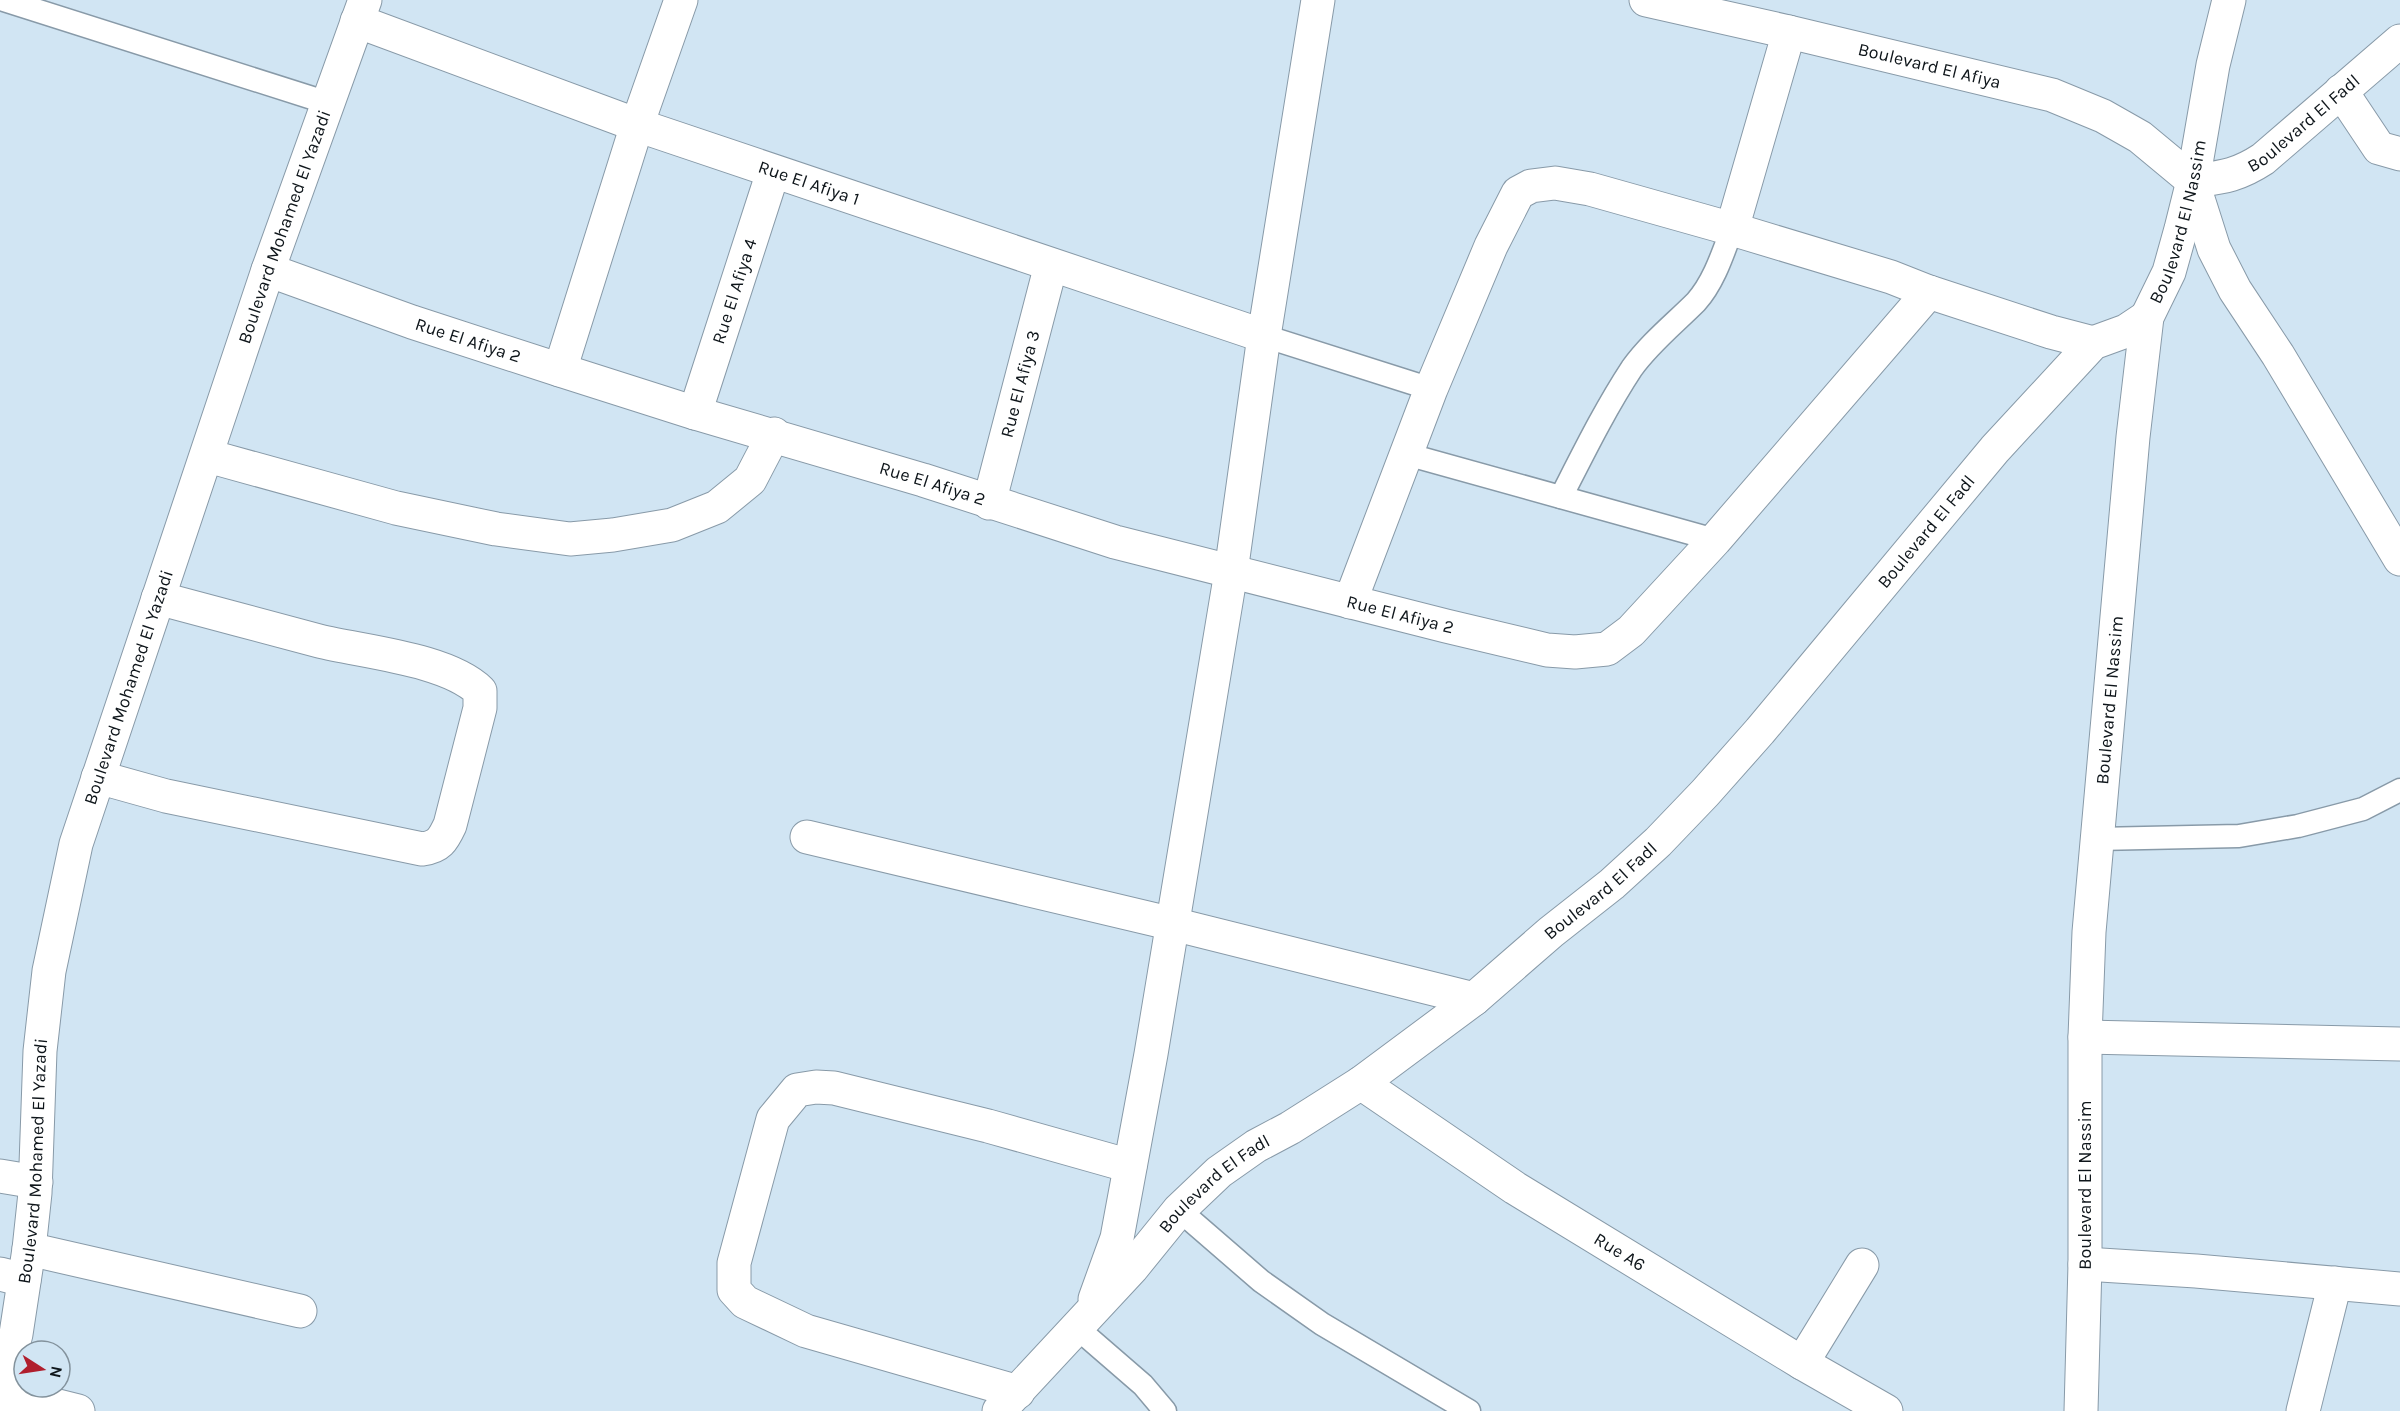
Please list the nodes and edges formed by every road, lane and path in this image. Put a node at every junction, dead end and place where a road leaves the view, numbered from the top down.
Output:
1 (4, 0) edge
2 (681, 0) edge
3 (1318, 0) edge
4 (1646, 0) edge
5 (2229, 0) edge
6 (361, 10) edge
7 (1789, 32) junction
8 (2400, 41) edge
9 (2341, 91) junction
10 (328, 103) junction
11 (637, 125) junction
12 (2400, 154) edge
13 (773, 172) junction
14 (2193, 181) junction
15 (1732, 229) junction
16 (1051, 265) junction
17 (268, 270) junction
18 (1929, 292) junction
19 (2147, 317) junction
20 (1264, 336) junction
21 (2093, 343) junction
22 (560, 370) junction
23 (1431, 390) junction
24 (695, 413) junction
25 (774, 434) junction
26 (1406, 454) junction
27 (208, 456) junction
28 (1561, 497) junction
29 (989, 503) junction
30 (1715, 540) junction
31 (2397, 545) edge
32 (1231, 572) junction
33 (158, 597) junction
34 (1350, 602) junction
35 (98, 777) junction
36 (2400, 790) edge
37 (807, 837) dead end
38 (2097, 839) junction
39 (1173, 924) junction
40 (1474, 999) junction
41 (2085, 1037) junction
42 (2400, 1044) edge
43 (1361, 1083) junction
44 (1130, 1166) junction
45 (0, 1176) edge
46 (36, 1182) junction
47 (1179, 1210) junction
48 (2085, 1264) junction
49 (1862, 1265) dead end
50 (18, 1267) edge
51 (2335, 1283) junction
52 (2400, 1289) edge
53 (300, 1311) dead end
54 (1083, 1320) junction
55 (1802, 1363) junction
56 (1, 1396) edge
57 (1009, 1402) edge
58 (78, 1411) edge
59 (1165, 1411) edge
60 (1469, 1411) edge
61 (1886, 1411) edge
62 (2080, 1411) edge
63 (2303, 1411) edge

1 - 10 lane
2 - 11 street
3 - 20 street
4 - 7 street, Boulevard El Afiya
5 - 14 street, Boulevard El Nassim
6 - 10 street, Boulevard Mohamed El Yazadi
6 - 11 street, Rue El Afiya 1
7 - 14 street, Boulevard El Afiya
7 - 15 street
8 - 9 street, Boulevard El Fadl
9 - 12 street
9 - 14 street, Boulevard El Fadl
10 - 17 street, Boulevard Mohamed El Yazadi
11 - 13 street, Rue El Afiya 1
11 - 22 street
13 - 16 street, Rue El Afiya 1
13 - 24 street, Rue El Afiya 4
14 - 19 street, Boulevard El Nassim
14 - 31 street
15 - 18 street
15 - 23 street
15 - 28 lane
16 - 20 street, Rue El Afiya 1
16 - 29 street, Rue El Afiya 3
17 - 22 street, Rue El Afiya 2
17 - 27 street, Boulevard Mohamed El Yazadi
18 - 21 street
18 - 30 street
19 - 21 street, Boulevard El Fadl
19 - 38 street, Boulevard El Nassim
20 - 23 lane
20 - 32 street
21 - 40 street, Boulevard El Fadl
22 - 24 street, Rue El Afiya 2
23 - 26 street
24 - 25 street, Rue El Afiya 2
25 - 27 street
25 - 29 street, Rue El Afiya 2
26 - 28 lane
26 - 34 street
27 - 33 street, Boulevard Mohamed El Yazadi
28 - 30 lane
29 - 32 street, Rue El Afiya 2
30 - 34 street, Rue El Afiya 2
32 - 34 street, Rue El Afiya 2
32 - 39 street
33 - 35 street, Boulevard Mohamed El Yazadi
33 - 35 street
35 - 46 street, Boulevard Mohamed El Yazadi
36 - 38 lane
37 - 39 street
38 - 41 street, Boulevard El Nassim
39 - 40 street
39 - 44 street
40 - 43 street, Boulevard El Fadl
41 - 42 street
41 - 48 street, Boulevard El Nassim
43 - 47 street, Boulevard El Fadl
43 - 55 street, Rue A6
44 - 54 street
44 - 57 street
45 - 46 street
46 - 50 street, Boulevard Mohamed El Yazadi
47 - 54 street, Boulevard El Fadl
47 - 60 lane
48 - 51 street
48 - 62 street, Boulevard El Nassim
49 - 55 street
50 - 53 street
50 - 56 street, Boulevard Mohamed El Yazadi
51 - 52 street
51 - 63 street
54 - 57 street, Boulevard El Fadl
54 - 59 lane
55 - 61 street, Rue A6
56 - 58 street

